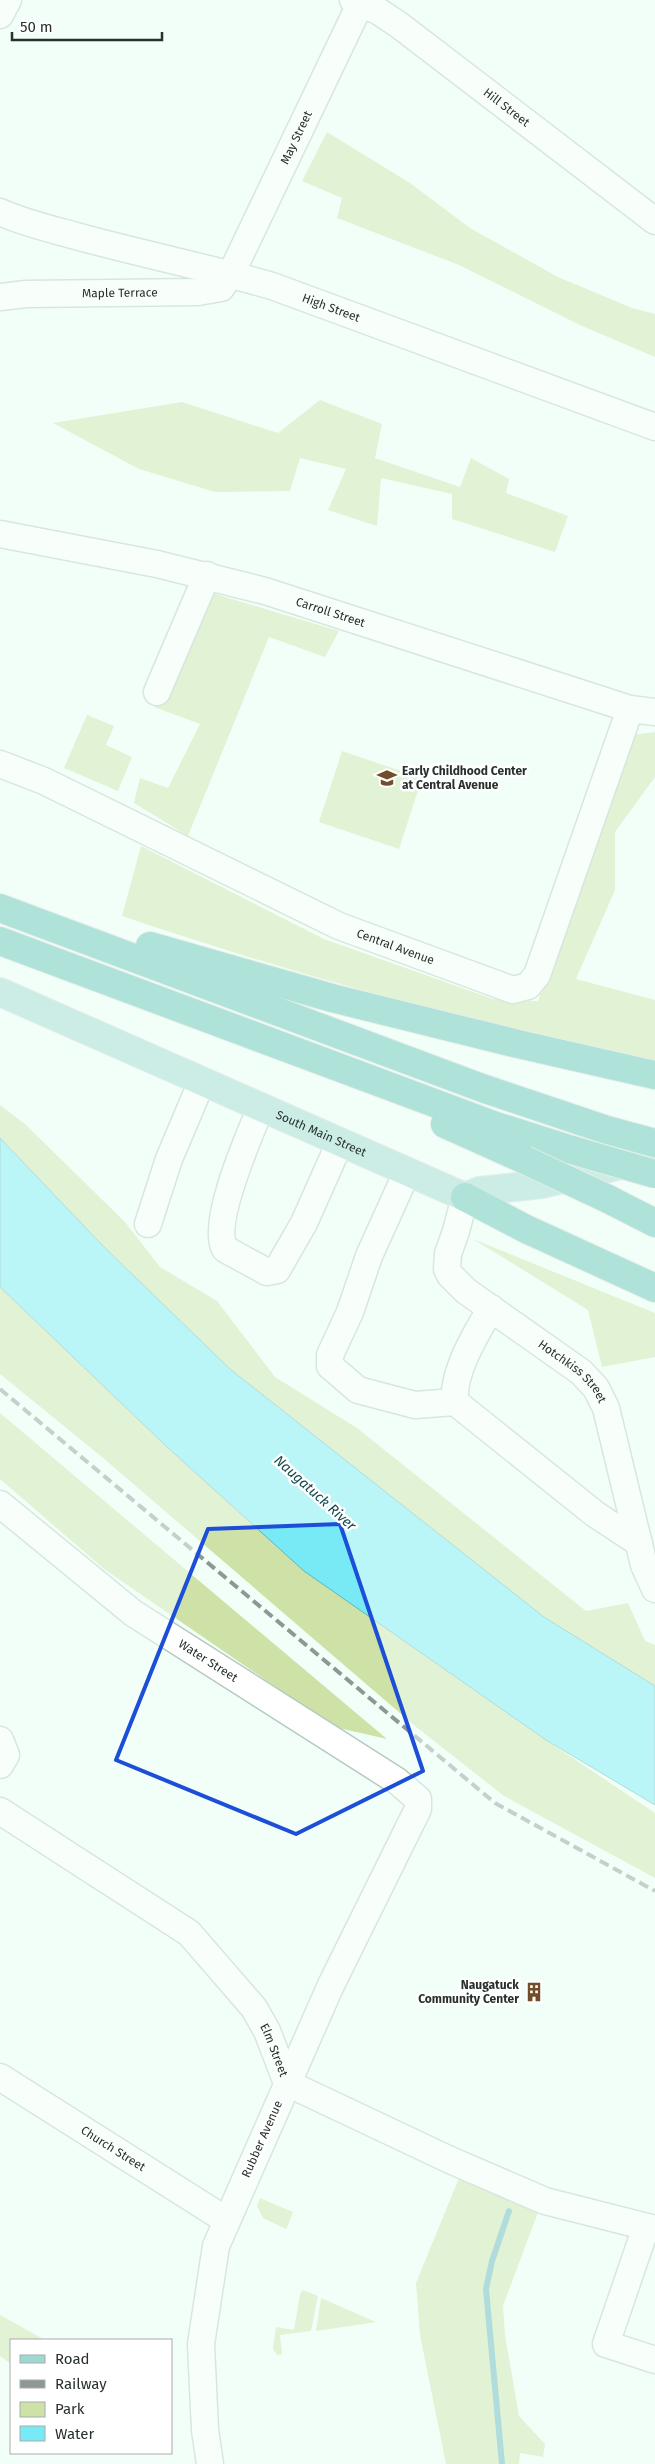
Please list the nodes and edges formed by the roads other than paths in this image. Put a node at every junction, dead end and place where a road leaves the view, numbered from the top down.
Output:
1 (8, 0) edge
2 (359, 1) edge
3 (0, 14) edge
4 (0, 212) edge
5 (655, 221) edge
6 (231, 274) junction
7 (0, 297) edge
8 (655, 427) edge
9 (0, 534) edge
10 (207, 575) junction
11 (158, 692) dead end
12 (630, 709) junction
13 (655, 712) edge
14 (0, 764) edge
15 (0, 903) edge
16 (0, 908) edge
17 (0, 941) edge
18 (0, 992) edge
19 (293, 1050) junction
20 (655, 1075) edge
21 (202, 1081) junction
22 (261, 1107) junction
23 (642, 1140) edge
24 (340, 1142) junction
25 (655, 1157) edge
26 (407, 1172) junction
27 (655, 1174) edge
28 (464, 1197) junction
29 (655, 1223) edge
30 (148, 1224) dead end
31 (655, 1288) edge
32 (491, 1308) junction
33 (455, 1402) junction
34 (0, 1504) edge
35 (638, 1543) junction
36 (655, 1588) edge
37 (0, 1740) edge
38 (0, 1765) edge
39 (418, 1809) joint
40 (0, 1811) edge
41 (0, 2077) edge
42 (287, 2083) junction
43 (226, 2220) junction
44 (651, 2228) edge
45 (655, 2360) edge
46 (210, 2464) edge

1 - 3 street
2 - 5 street, Hill Street
2 - 6 street, May Street
4 - 6 street, High Street
6 - 7 street, Maple Terrace
6 - 8 street, High Street
9 - 10 street, Carroll Street
10 - 11 street
10 - 12 street, Carroll Street
12 - 13 street, Carroll Street
12 - 14 street, Central Avenue
15 - 20 highway
16 - 23 highway
17 - 19 highway
18 - 21 main road, South Main Street
19 - 27 highway, bridge
19 - 29 highway, bridge
21 - 22 main road, South Main Street
21 - 30 street
22 - 24 main road, South Main Street
22 - 24 street
24 - 26 main road, South Main Street
25 - 28 main road
26 - 28 main road, South Main Street
26 - 33 street
28 - 31 highway
28 - 32 street, Hotchkiss Street
32 - 33 street
32 - 35 street, Hotchkiss Street
33 - 35 street
34 - 39 street, Water Street
35 - 36 street, Hotchkiss Street
37 - 38 street
39 - 42 street, Rubber Avenue
40 - 42 street, Elm Street
41 - 43 street, Church Street
42 - 43 street, Rubber Avenue
42 - 44 street, Elm Street
43 - 46 street, Rubber Avenue
44 - 45 street

